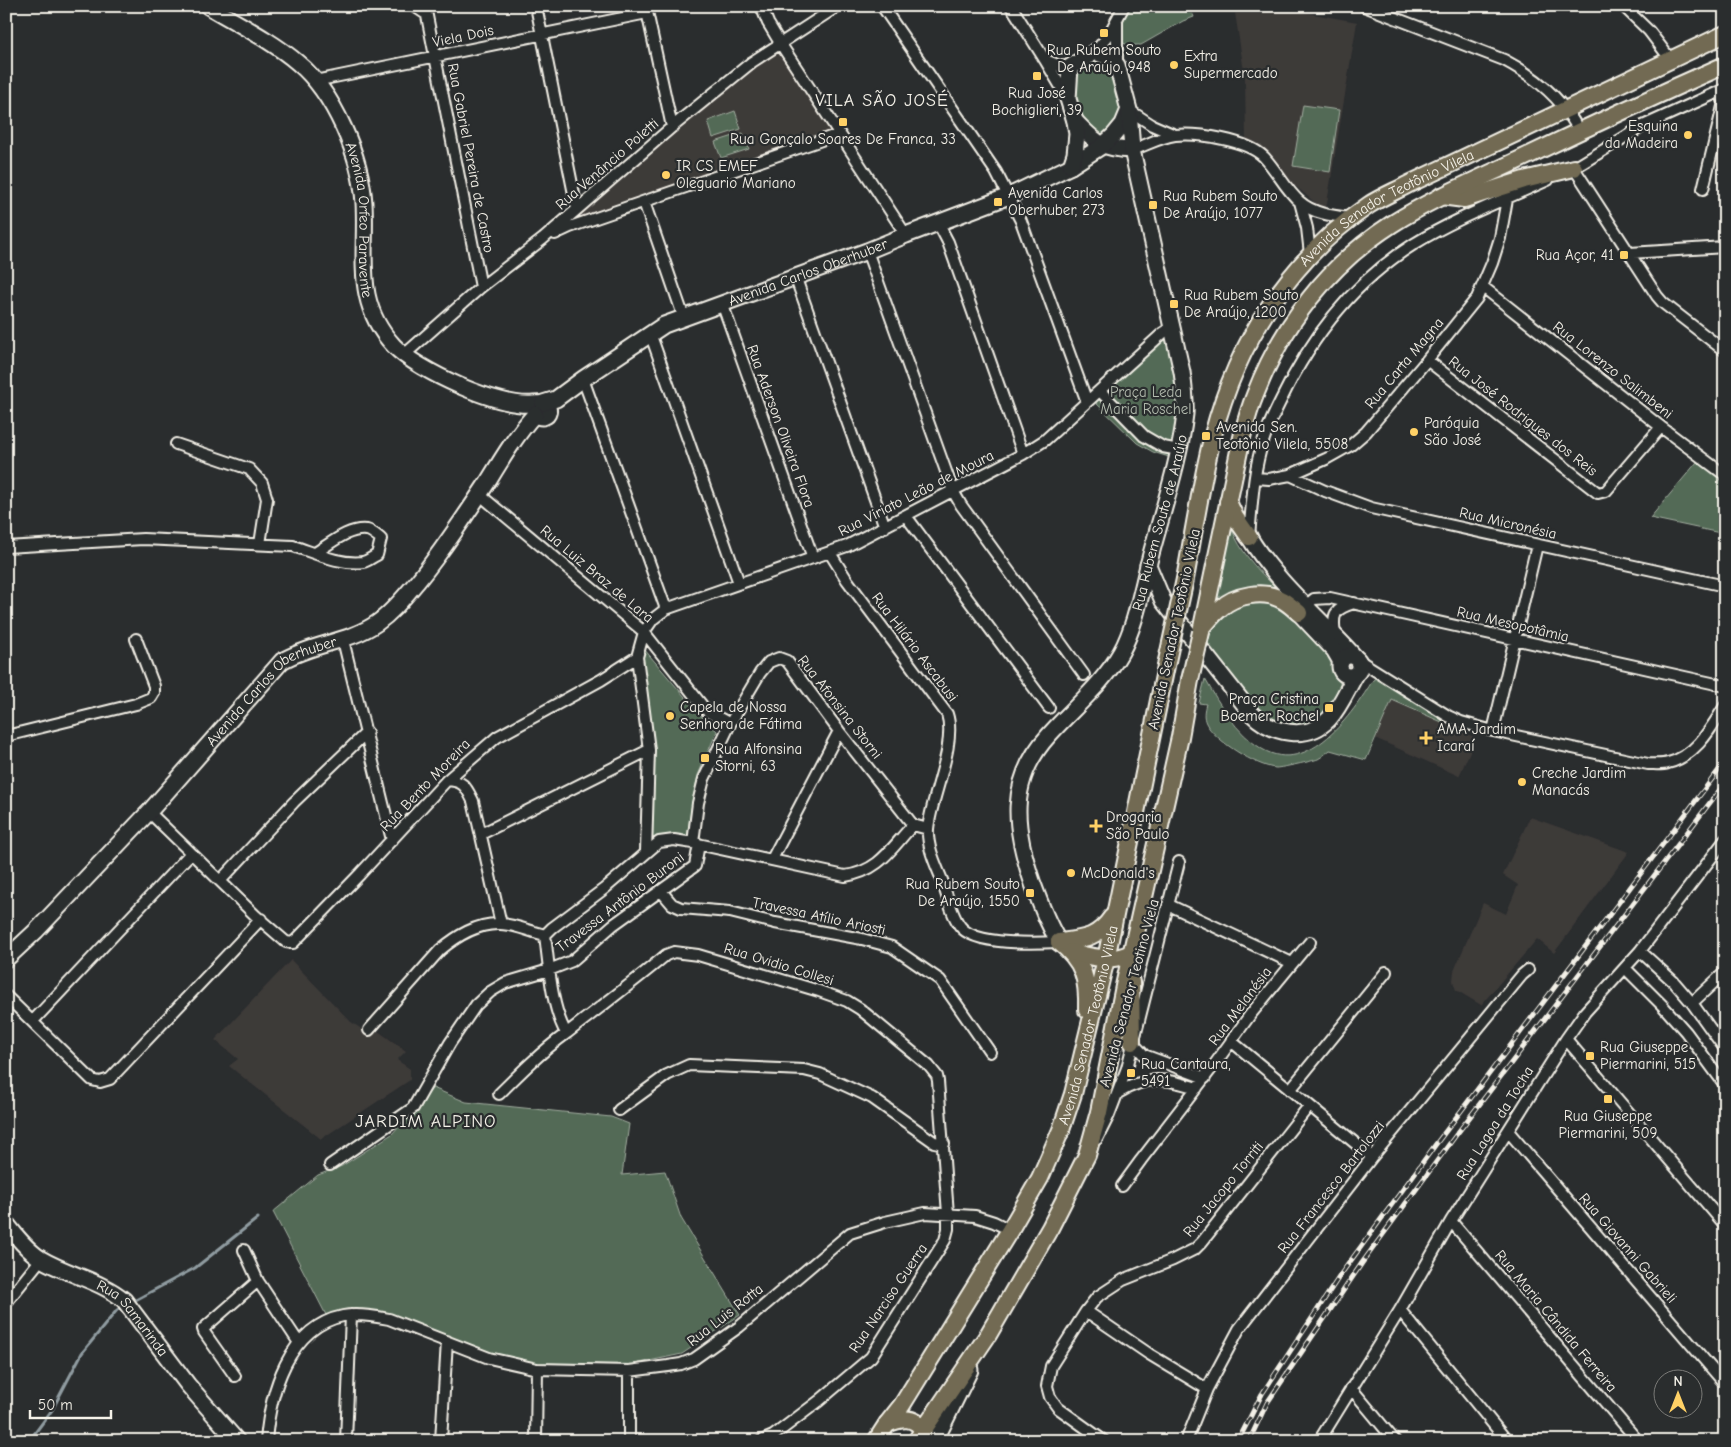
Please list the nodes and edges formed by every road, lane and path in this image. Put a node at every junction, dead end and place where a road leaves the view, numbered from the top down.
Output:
1 (208, 6) edge
2 (414, 6) edge
3 (536, 6) edge
4 (761, 6) edge
5 (838, 6) edge
6 (882, 6) edge
7 (1011, 6) edge
8 (1124, 6) edge
9 (1364, 6) edge
10 (1623, 6) edge
11 (646, 9) edge
12 (425, 10) edge
13 (1118, 19) junction
14 (542, 34) junction
15 (1725, 34) edge
16 (780, 43) junction
17 (1095, 52) junction
18 (435, 57) junction
19 (1045, 60) junction
20 (1671, 60) junction
21 (1725, 64) edge
22 (1118, 65) junction
23 (1070, 67) junction
24 (315, 81) junction
25 (1722, 90) edge
26 (1068, 100) junction
27 (1129, 110) junction
28 (1567, 110) junction
29 (1075, 122) junction
30 (672, 127) junction
31 (1579, 131) junction
32 (839, 134) junction
33 (1176, 135) junction
34 (1102, 146) junction
35 (1132, 150) junction
36 (1070, 166) junction
37 (1574, 168) junction
38 (1703, 190) dead end
39 (1010, 196) junction
40 (1441, 196) junction
41 (1507, 199) junction
42 (644, 202) junction
43 (1300, 202) junction
44 (578, 210) junction
45 (1351, 218) junction
46 (938, 223) junction
47 (906, 234) junction
48 (543, 239) junction
49 (1725, 247) edge
50 (867, 251) junction
51 (1310, 254) junction
52 (1630, 254) junction
53 (795, 276) junction
54 (481, 287) junction
55 (1483, 287) junction
56 (722, 303) junction
57 (684, 318) junction
58 (1171, 328) junction
59 (650, 334) junction
60 (1725, 351) edge
61 (404, 355) junction
62 (1427, 360) junction
63 (583, 378) junction
64 (1100, 391) junction
65 (1087, 402) junction
66 (538, 410) junction
67 (1661, 427) junction
68 (176, 444) dead end
69 (1179, 450) junction
70 (1023, 454) junction
71 (1725, 474) edge
72 (1290, 475) junction
73 (1256, 478) junction
74 (953, 491) junction
75 (479, 494) junction
76 (1228, 502) junction
77 (906, 516) junction
78 (885, 527) junction
79 (1249, 537) junction
80 (260, 544) junction
81 (1537, 545) junction
82 (6, 547) edge
83 (316, 553) junction
84 (830, 553) junction
85 (813, 558) junction
86 (1148, 565) junction
87 (739, 583) junction
88 (1725, 586) edge
89 (1141, 594) junction
90 (1163, 601) junction
91 (1355, 603) junction
92 (666, 609) junction
93 (1302, 609) junction
94 (1201, 630) junction
95 (644, 632) junction
96 (1335, 635) junction
97 (136, 639) dead end
98 (343, 640) junction
99 (1514, 640) junction
100 (637, 658) junction
101 (1350, 666) junction
102 (1084, 675) dead end
103 (1725, 686) edge
104 (1725, 706) edge
105 (1049, 708) dead end
106 (730, 724) junction
107 (839, 731) junction
108 (1493, 731) junction
109 (366, 732) junction
110 (6, 736) edge
111 (649, 750) junction
112 (447, 780) junction
113 (149, 812) junction
114 (913, 825) junction
115 (928, 829) junction
116 (481, 834) junction
117 (392, 840) junction
118 (1725, 840) edge
119 (696, 844) junction
120 (646, 852) junction
121 (191, 853) junction
122 (772, 859) junction
123 (1179, 862) dead end
124 (220, 881) junction
125 (661, 891) junction
126 (1169, 905) junction
127 (1114, 915) junction
128 (261, 919) junction
129 (501, 924) junction
130 (545, 936) junction
131 (1310, 942) dead end
132 (1065, 947) junction
133 (1640, 951) junction
134 (1131, 956) junction
135 (6, 959) edge
136 (1106, 959) junction
137 (1292, 963) junction
138 (1625, 968) junction
139 (549, 970) junction
140 (1528, 970) dead end
141 (1386, 972) dead end
142 (1725, 972) edge
143 (6, 996) edge
144 (1692, 1003) junction
145 (1095, 1004) junction
146 (1126, 1006) junction
147 (32, 1021) junction
148 (369, 1030) dead end
149 (566, 1033) junction
150 (1566, 1039) junction
151 (1231, 1041) junction
152 (1086, 1042) junction
153 (1132, 1042) junction
154 (1725, 1049) edge
155 (990, 1052) dead end
156 (1205, 1078) junction
157 (1725, 1085) edge
158 (1197, 1088) junction
159 (1290, 1090) junction
160 (1118, 1093) junction
161 (499, 1094) dead end
162 (1309, 1106) junction
163 (620, 1110) dead end
164 (1508, 1131) junction
165 (944, 1144) junction
166 (1087, 1155) junction
167 (1372, 1157) junction
168 (330, 1165) dead end
169 (1122, 1186) dead end
170 (948, 1214) junction
171 (1451, 1221) junction
172 (6, 1223) edge
173 (1725, 1225) edge
174 (1010, 1230) junction
175 (244, 1250) dead end
176 (41, 1259) junction
177 (258, 1281) junction
178 (6, 1303) edge
179 (1400, 1310) junction
180 (1086, 1311) junction
181 (351, 1315) junction
182 (447, 1341) junction
183 (299, 1343) junction
184 (537, 1369) junction
185 (629, 1371) junction
186 (235, 1376) dead end
187 (1725, 1384) edge
188 (1350, 1388) junction
189 (1207, 1389) junction
190 (887, 1424) junction
191 (930, 1438) edge
192 (237, 1441) edge
193 (266, 1441) edge
194 (346, 1441) edge
195 (441, 1441) edge
196 (536, 1441) edge
197 (629, 1441) edge
198 (761, 1441) edge
199 (876, 1441) edge
200 (1104, 1441) edge
201 (1186, 1441) edge
202 (1319, 1441) edge
203 (1395, 1441) edge
204 (1507, 1441) edge
205 (1638, 1441) edge

1 - 24 street, Avenida Orfeo Paravente
2 - 12 street
3 - 14 street
4 - 16 street
5 - 16 street, Rua Venâncio Poletti
6 - 39 street
7 - 19 street
8 - 13 street, Rua Rubem Souto de Araújo
9 - 28 street
10 - 20 street
11 - 14 street, Viela Dois
11 - 30 street
12 - 18 street, Rua Gabriel Pereira de Castro
13 - 17 street
13 - 22 street, Rua Rubem Souto de Araújo
14 - 18 street, Viela Dois
14 - 44 street
15 - 20 main road, Avenida Senador Teotônio Vilela
16 - 30 street, Rua Venâncio Poletti
16 - 32 street
17 - 22 street
17 - 23 street
18 - 24 street, Viela Dois
18 - 54 street, Rua Gabriel Pereira de Castro
19 - 23 street
19 - 26 street
20 - 28 main road, Avenida Senador Teotônio Vilela
21 - 31 main road, Avenida Senador Teotônio Vilela
22 - 27 street, Rua Rubem Souto de Araújo
23 - 26 street
24 - 61 street, Avenida Orfeo Paravente
25 - 37 street
25 - 38 street
26 - 29 street
27 - 33 street
27 - 34 street
27 - 35 street, Rua Rubem Souto de Araújo
28 - 31 street
28 - 45 main road, Avenida Senador Teotônio Vilela
29 - 34 street
29 - 36 street
30 - 44 street, Rua Venâncio Poletti
31 - 40 main road, Avenida Senador Teotônio Vilela
32 - 42 street
32 - 47 street
33 - 35 street
33 - 43 street
34 - 35 street
34 - 36 street, Avenida Carlos Oberhuber
35 - 58 street, Rua Rubem Souto de Araújo
36 - 39 street, Avenida Carlos Oberhuber
37 - 40 main road
37 - 41 street
37 - 52 street
39 - 46 street, Avenida Carlos Oberhuber
39 - 65 street
40 - 76 main road, Avenida Senador Teotônio Vilela
41 - 55 street, Rua Carta Magna
41 - 73 street
42 - 48 street
42 - 57 street
43 - 45 street
43 - 51 street
44 - 48 street, Rua Venâncio Poletti
45 - 51 main road, Avenida Senador Teotônio Vilela
46 - 47 street, Avenida Carlos Oberhuber
46 - 70 street
47 - 50 street, Avenida Carlos Oberhuber
48 - 54 street, Rua Venâncio Poletti
49 - 52 street
50 - 53 street, Avenida Carlos Oberhuber
50 - 74 street
51 - 127 main road, Avenida Senador Teotônio Vilela, bridge
52 - 60 street
53 - 56 street, Avenida Carlos Oberhuber
53 - 78 street
54 - 61 street, Rua Venâncio Poletti
55 - 62 street, Rua Carta Magna
55 - 67 street, Rua Lorenzo Salimbeni
56 - 57 street, Avenida Carlos Oberhuber
56 - 85 street, Rua Aderson Oliveira Flora
57 - 59 street, Avenida Carlos Oberhuber
58 - 64 street, Rua Viriato Leão de Moura
58 - 69 street, Rua Rubem Souto de Araújo
59 - 63 street, Avenida Carlos Oberhuber
59 - 87 street
61 - 66 street, Avenida Orfeo Paravente
62 - 67 street, Rua José Rodrigues dos Reis
62 - 72 street, Rua Carta Magna
63 - 66 street, Avenida Carlos Oberhuber
63 - 92 street
64 - 65 street, Rua Viriato Leão de Moura
64 - 69 street
65 - 70 street, Rua Viriato Leão de Moura
66 - 75 street, Avenida Carlos Oberhuber
67 - 71 street, Rua Lorenzo Salimbeni
68 - 80 street
69 - 86 street, Rua Rubem Souto de Araújo
70 - 74 street, Rua Viriato Leão de Moura
72 - 73 street, Rua Carta Magna
72 - 81 street, Rua Micronésia
73 - 79 street
74 - 77 street, Rua Viriato Leão de Moura
74 - 102 street
75 - 95 street, Rua Luiz Braz de Lara
75 - 98 street, Avenida Carlos Oberhuber
76 - 79 main road
76 - 94 main road, Avenida Senador Teotônio Vilela
77 - 78 street, Rua Viriato Leão de Moura
77 - 105 street
78 - 84 street, Rua Viriato Leão de Moura
79 - 93 street
80 - 82 street
80 - 83 street
81 - 88 street, Rua Micronésia
81 - 99 street
83 - 83 street
84 - 85 street, Rua Viriato Leão de Moura
84 - 115 street, Rua Hilário Ascabusi
85 - 87 street, Rua Viriato Leão de Moura
86 - 89 street, Rua Rubem Souto de Araújo
86 - 90 street
87 - 92 street, Rua Viriato Leão de Moura
89 - 90 street
89 - 132 street, Rua Rubem Souto de Araújo
90 - 101 street
91 - 93 street, Rua Mesopotâmia
91 - 96 street
91 - 99 street, Rua Mesopotâmia
92 - 95 street, Rua Viriato Leão de Moura
93 - 94 main road
93 - 96 street
93 - 101 street
94 - 134 main road, Avenida Senador Teotônio Vilela, bridge
95 - 100 street
95 - 106 street, Rua Luiz Braz de Lara
96 - 101 street
97 - 110 street
98 - 109 street
98 - 113 street, Avenida Carlos Oberhuber
99 - 103 street, Rua Mesopotâmia
99 - 108 street
100 - 111 street
100 - 112 street, Rua Bento Moreira
101 - 108 street
104 - 108 street
106 - 107 street, Rua Afonsina Storni
106 - 119 street, Rua Afonsina Storni
107 - 114 street, Rua Afonsina Storni
107 - 122 street
109 - 117 street
109 - 124 street
111 - 116 street
111 - 120 street
112 - 116 street
112 - 117 street, Rua Bento Moreira
113 - 121 street, Rua Bento Moreira
113 - 135 street, Avenida Carlos Oberhuber
114 - 115 street
114 - 122 street
115 - 132 street, Rua Hilário Ascabusi
116 - 129 street
117 - 128 street, Rua Bento Moreira
118 - 133 street, Rua Lagoa da Tocha
119 - 120 street
119 - 122 street
119 - 125 street, Travessa Antônio Buroni
120 - 130 street
121 - 124 street, Rua Bento Moreira
121 - 147 street
123 - 126 street, Avenida Senador Teotino Viela
124 - 128 street, Rua Bento Moreira
125 - 139 street, Travessa Antônio Buroni
125 - 155 street, Travessa Atílio Ariosti
126 - 137 street
126 - 153 street, Avenida Senador Teotino Viela
127 - 132 main road
127 - 136 main road, Avenida Senador Teotônio Vilela
128 - 147 street
129 - 130 street
129 - 148 street
130 - 139 street
131 - 137 street, Rua Melanésia
132 - 136 main road
132 - 152 main road
133 - 138 street, Rua Lagoa da Tocha
133 - 144 street
134 - 136 main road
134 - 146 main road, Avenida Senador Teotônio Vilela
136 - 145 main road, Avenida Senador Teotônio Vilela
137 - 151 street, Rua Melanésia
138 - 150 street, Rua Lagoa da Tocha
138 - 157 street
139 - 149 street
139 - 168 street, Travessa Antônio Buroni
140 - 167 street, Rua Francesco Bartolozzi
141 - 159 street
142 - 144 street
143 - 147 street
144 - 154 street
145 - 146 main road
145 - 152 main road, Avenida Senador Teotônio Vilela
146 - 153 main road
146 - 166 main road, Avenida Senador Teotônio Vilela
149 - 161 street, Rua Ovidio Collesi
149 - 165 street, Rua Ovidio Collesi
150 - 164 street, Rua Lagoa da Tocha
150 - 173 street
151 - 156 street, Rua Melanésia
151 - 159 street
152 - 174 main road, Avenida Senador Teotônio Vilela
153 - 156 street
153 - 160 street, Avenida Senador Teotino Viela
156 - 158 street, Rua Melanésia
158 - 160 street
158 - 169 street, Rua Melanésia
159 - 162 street
160 - 166 street, Avenida Senador Teotino Viela
162 - 167 street
162 - 180 street, Rua Jacopo Torriti
163 - 165 street
164 - 171 street, Rua Lagoa da Tocha
164 - 187 street, Rua Giovanni Gabrieli
165 - 170 street, Rua Ovidio Collesi
166 - 191 main road, Avenida Senador Teotônio Vilela
167 - 189 street, Rua Francesco Bartolozzi
170 - 174 street, Rua Luis Rotta
170 - 185 street, Rua Luis Rotta
170 - 198 street, Rua Narciso Guerra
171 - 179 street, Rua Lagoa da Tocha
171 - 205 street, Rua Maria Cândida Ferreira
172 - 176 street, Rua Samarinda
174 - 190 main road, Avenida Senador Teotônio Vilela
175 - 177 street
176 - 178 street
176 - 192 street, Rua Samarinda
177 - 183 street
177 - 186 street
179 - 188 street, Rua Lagoa da Tocha
179 - 204 street
180 - 189 street
180 - 200 street, Rua Jacopo Torriti
181 - 182 street, Rua Luis Rotta
181 - 183 street, Rua Luis Rotta
181 - 194 street
182 - 184 street, Rua Luis Rotta
182 - 195 street
183 - 193 street, Rua Luis Rotta
184 - 185 street, Rua Luis Rotta
184 - 196 street
185 - 197 street
188 - 202 street, Rua Lagoa da Tocha
188 - 203 street
189 - 201 street, Rua Francesco Bartolozzi
190 - 191 main road
190 - 199 main road, Avenida Senador Teotônio Vilela

